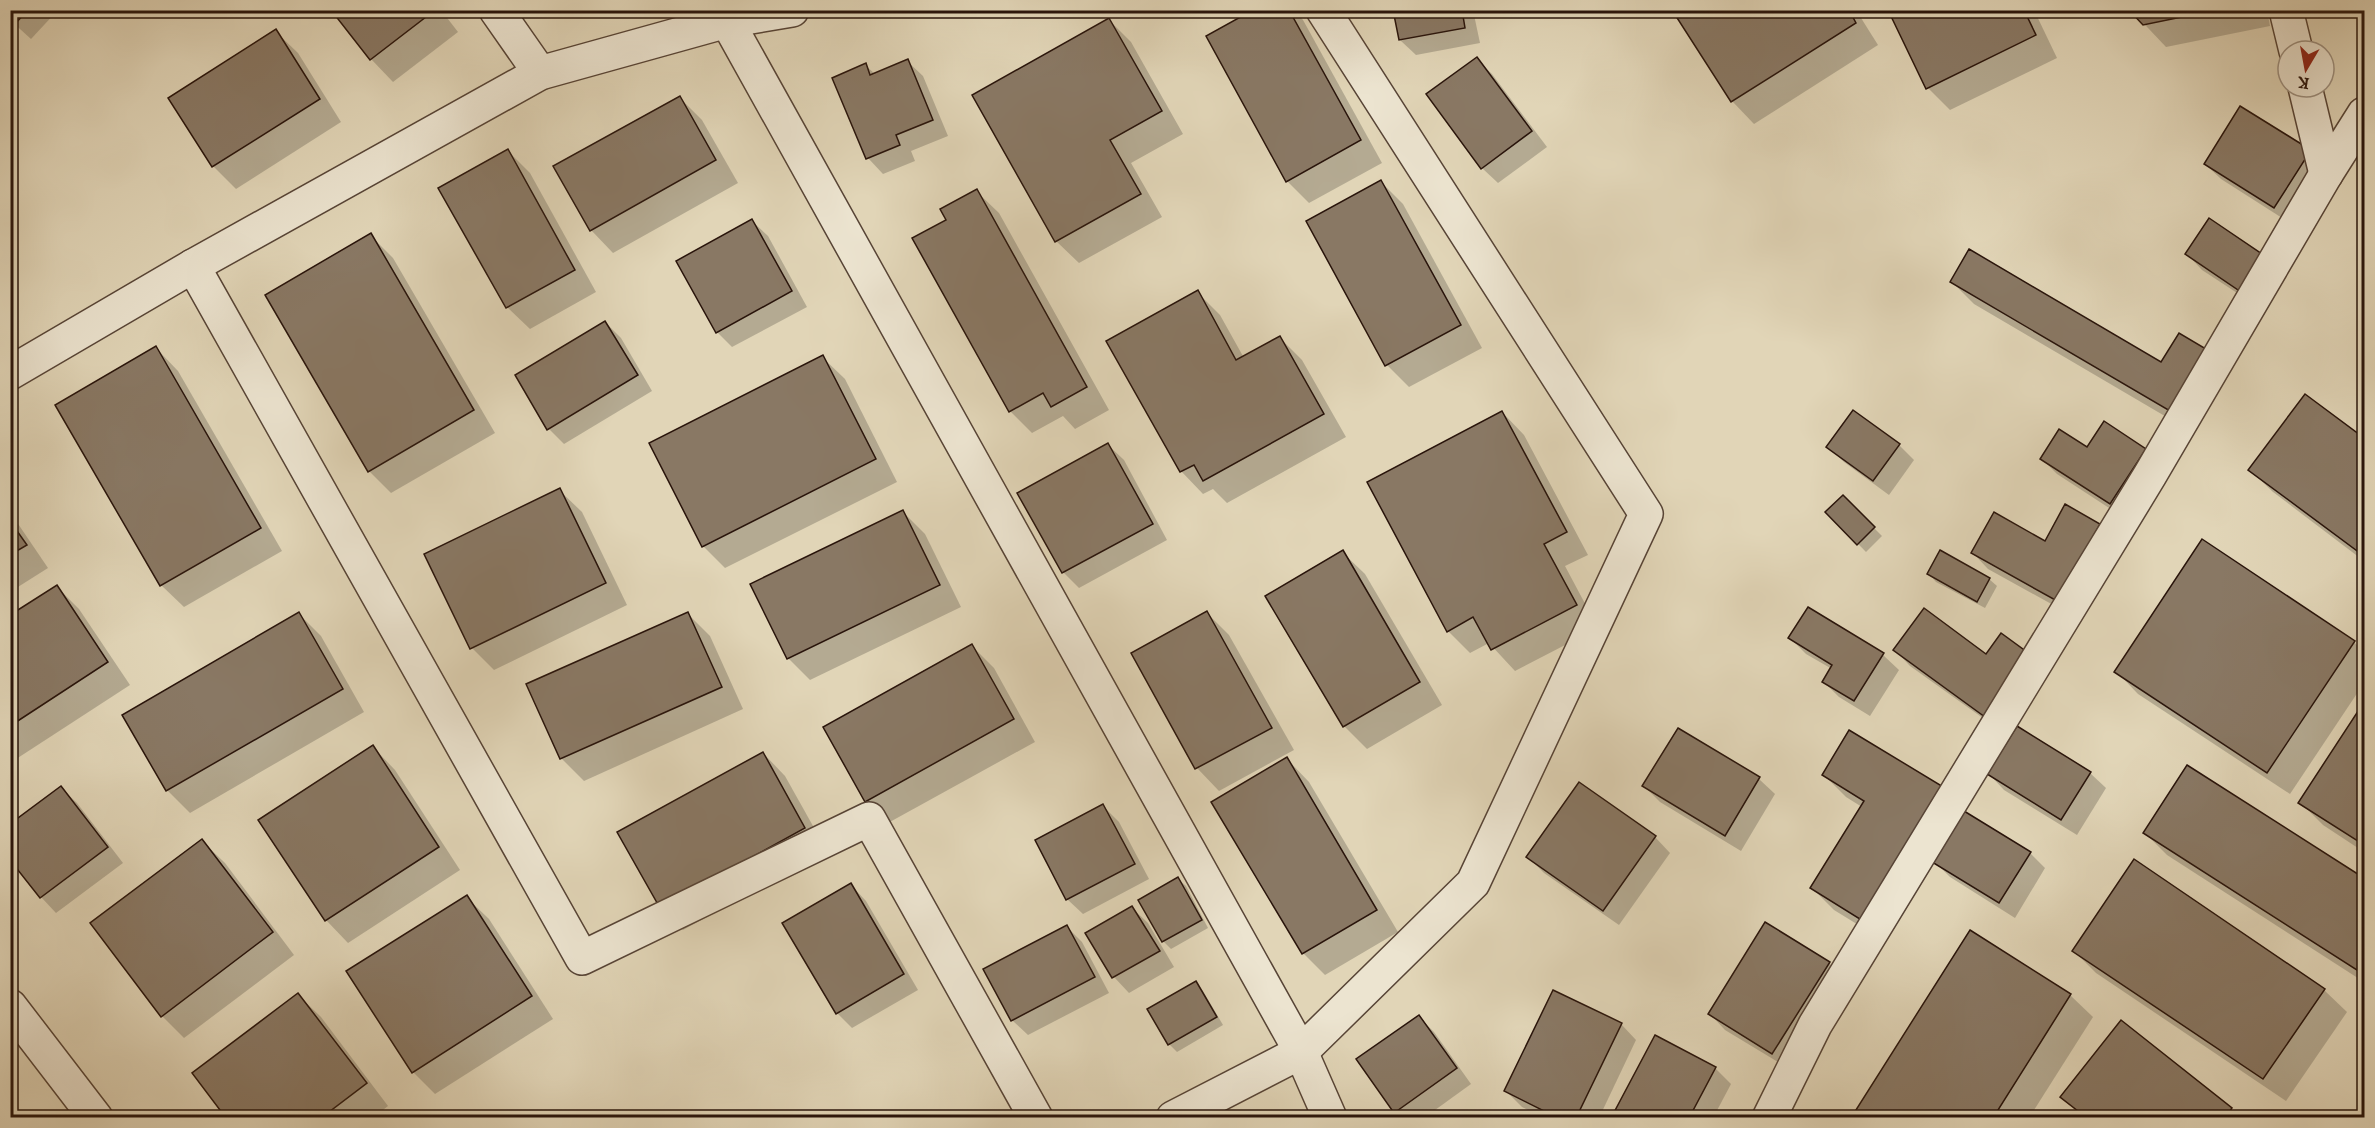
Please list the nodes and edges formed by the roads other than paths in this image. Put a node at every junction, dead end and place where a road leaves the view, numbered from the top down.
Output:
1 (496, 10) edge
2 (792, 10) edge
3 (1323, 10) edge
4 (2286, 10) edge
5 (727, 21) junction
6 (2293, 39) edge
7 (540, 73) junction
8 (2308, 99) edge
9 (2364, 114) edge
10 (2326, 174) junction
11 (193, 266) junction
12 (10, 373) edge
13 (10, 1006) edge
14 (1300, 1052) junction
15 (96, 1118) edge
16 (1036, 1118) edge
17 (1173, 1118) edge
18 (1330, 1118) edge
19 (1769, 1118) edge

1 - 7 street
2 - 5 street
3 - 14 street
4 - 6 street
5 - 7 street
5 - 14 street
7 - 11 street
8 - 10 street
9 - 10 street
10 - 19 street
11 - 12 street
11 - 16 street
13 - 15 street
14 - 17 street
14 - 18 street

